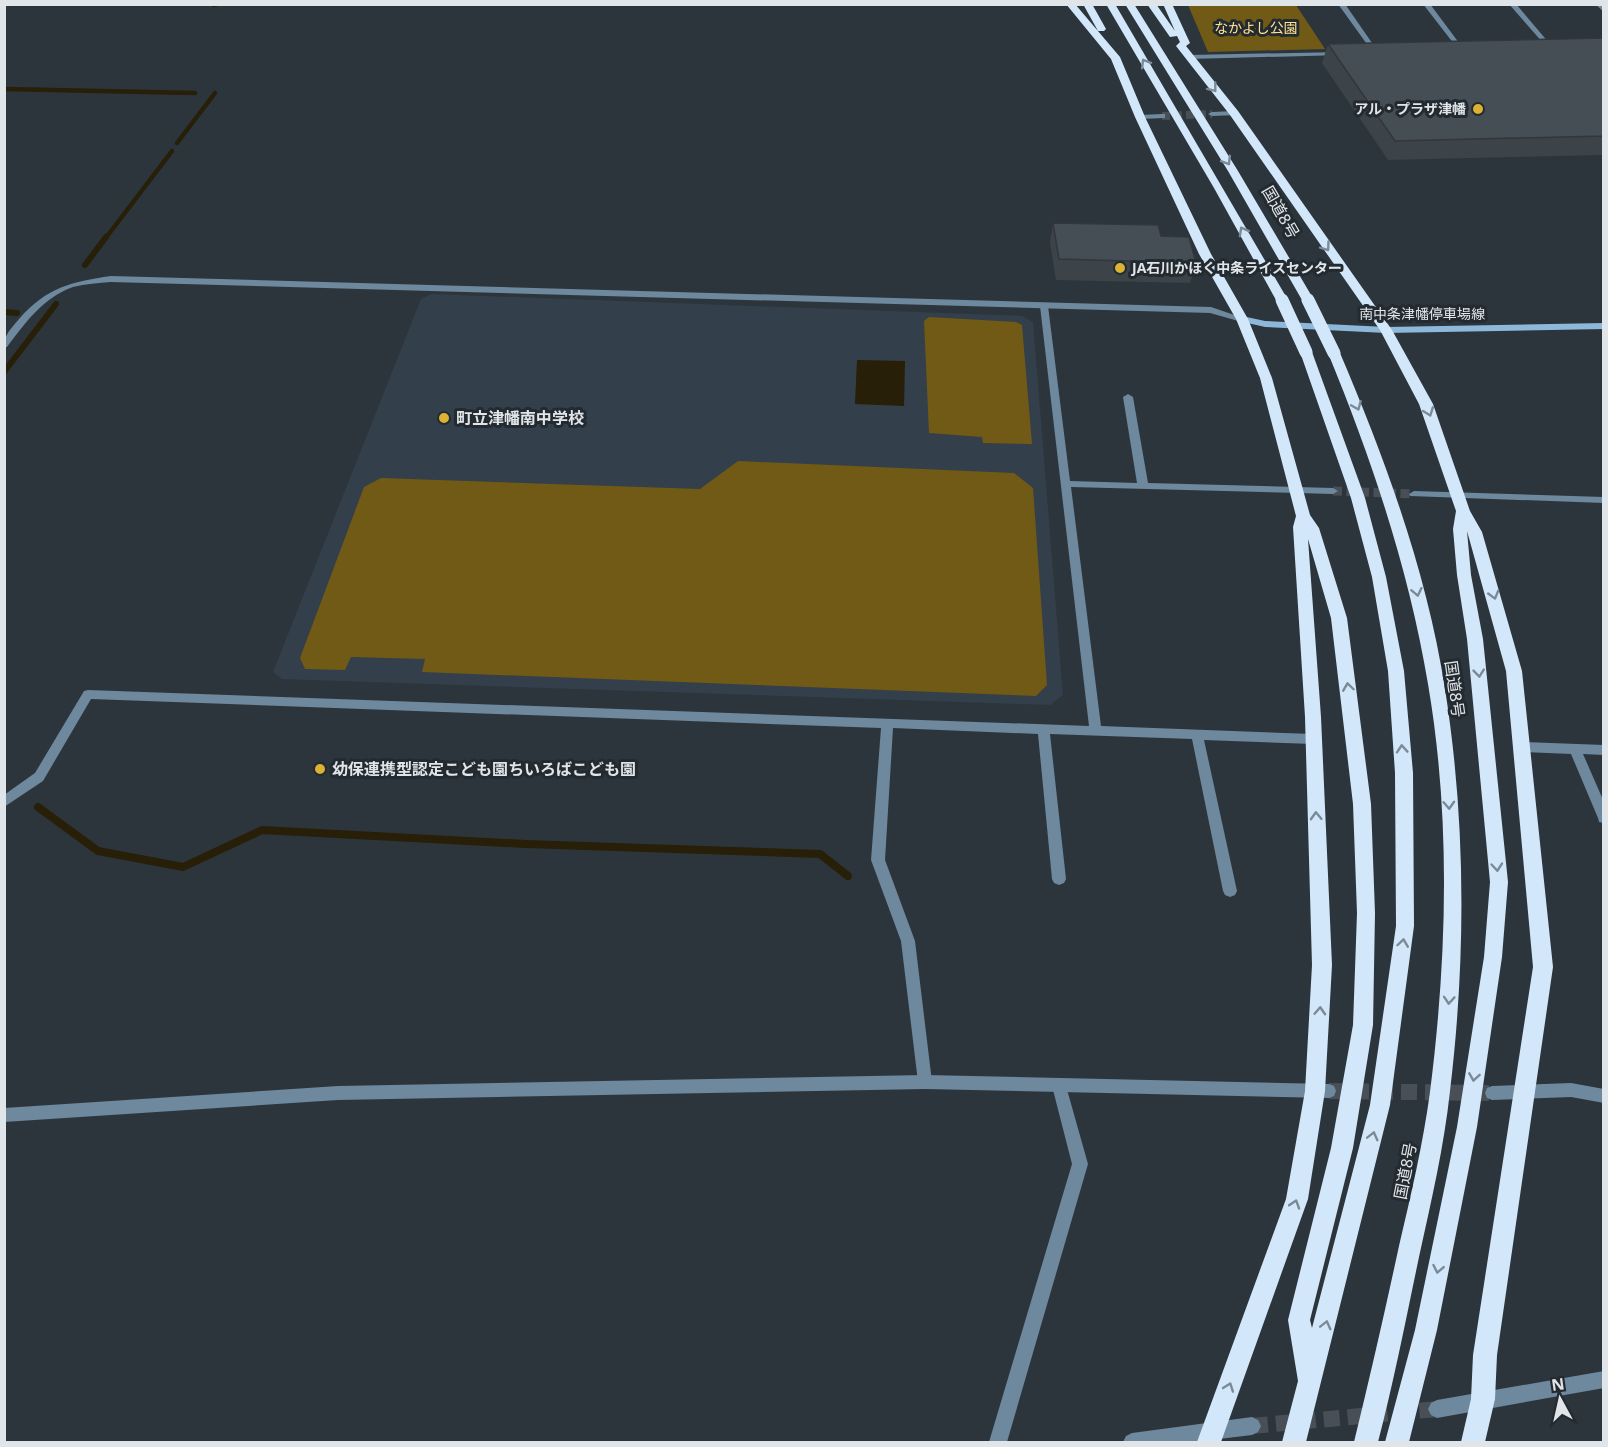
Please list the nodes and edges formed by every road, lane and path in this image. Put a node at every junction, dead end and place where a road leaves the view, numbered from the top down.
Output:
1 (1070, 4) edge
2 (1088, 4) edge
3 (1110, 4) edge
4 (1130, 4) edge
5 (1151, 4) edge
6 (1167, 4) edge
7 (1341, 4) edge
8 (1426, 4) edge
9 (1512, 4) edge
10 (1598, 4) edge
11 (1604, 10) edge
12 (1563, 50) edge
13 (1185, 51) junction
14 (1541, 51) edge
15 (1553, 51) junction
16 (1452, 52) edge
17 (1463, 52) junction
18 (1474, 52) edge
19 (1376, 53) junction
20 (1387, 53) edge
21 (1354, 54) edge
22 (1365, 54) edge
23 (1115, 57) junction
24 (1233, 113) junction
25 (1212, 114) tunnel mouth
26 (1162, 116) tunnel mouth
27 (1140, 117) junction
28 (1044, 306) junction
29 (1242, 320) junction
30 (1604, 326) edge
31 (1386, 330) junction
32 (4, 345) edge
33 (1128, 397) dead end
34 (1066, 484) junction
35 (1143, 486) junction
36 (1296, 491) junction
37 (1334, 492) tunnel mouth
38 (1414, 494) tunnel mouth
39 (1604, 500) edge
40 (1461, 504) junction
41 (1303, 516) junction
42 (887, 722) junction
43 (1043, 728) junction
44 (1095, 730) junction
45 (1197, 734) junction
46 (1313, 739) junction
47 (1523, 747) junction
48 (1575, 749) junction
49 (1604, 750) edge
50 (4, 802) edge
51 (1604, 818) edge
52 (1059, 879) dead end
53 (1230, 891) dead end
54 (925, 1082) junction
55 (1059, 1086) junction
56 (1322, 1091) junction
57 (1492, 1093) tunnel mouth
58 (1525, 1093) junction
59 (1604, 1095) edge
60 (4, 1115) edge
61 (1604, 1379) edge
62 (1310, 1387) junction
63 (1483, 1399) junction
64 (1437, 1408) tunnel mouth
65 (1252, 1426) tunnel mouth
66 (1211, 1438) edge
67 (998, 1443) edge
68 (1132, 1443) edge
69 (1294, 1443) edge
70 (1366, 1443) edge
71 (1397, 1443) edge
72 (1473, 1443) edge

1 - 23 highway
2 - 23 highway
62 -> 3 highway, bridge
4 -> 70 highway, 国道8号, bridge
5 - 13 highway
6 - 13 highway
7 - 19 street
8 - 17 street
9 - 15 street
10 - 11 street
12 - 15 street
13 - 21 street
13 -> 24 highway
14 - 15 street
16 - 17 street
17 - 18 street
19 - 20 street
19 - 22 street
23 - 27 highway
24 - 25 street
24 -> 31 highway
26 - 27 street
27 - 29 highway
28 - 29 street
28 - 32 street
28 - 34 street
29 - 31 main road, 南中条津幡停車場線
29 - 36 highway
30 - 31 main road, 南中条津幡停車場線
31 -> 40 highway
33 - 35 street
34 - 35 street
34 - 44 street
35 - 36 street
36 - 37 street
36 - 41 highway
38 - 40 street
39 - 40 street
40 -> 47 highway
40 -> 71 highway
41 - 46 highway
62 -> 41 highway
42 - 43 street
42 - 50 street
42 - 54 street
43 - 44 street
43 - 52 street
44 - 45 street
45 - 46 street
45 - 53 street
56 -> 46 highway
47 - 48 street
47 - 58 highway
48 - 49 street
48 - 51 street
54 - 55 street
54 - 60 street
55 - 56 street
55 - 67 street
66 -> 56 highway
57 - 58 street
58 - 59 street
58 - 63 highway
61 - 63 street
62 - 69 highway
63 - 64 street
63 - 72 highway
65 - 66 street
66 - 68 street

